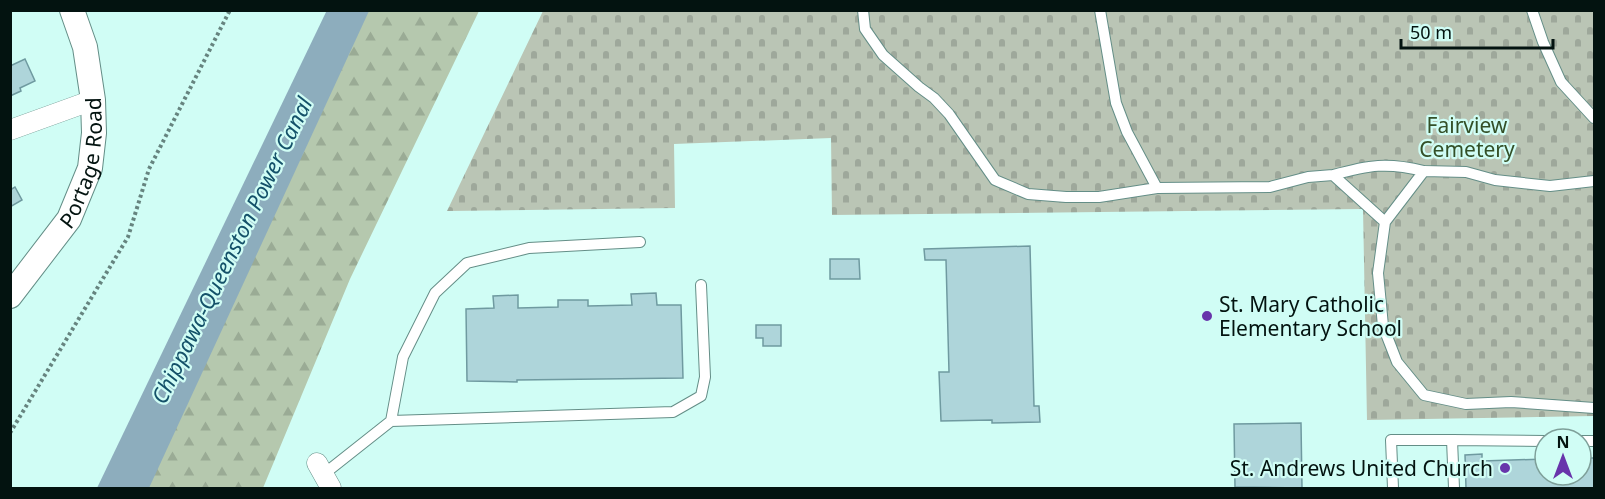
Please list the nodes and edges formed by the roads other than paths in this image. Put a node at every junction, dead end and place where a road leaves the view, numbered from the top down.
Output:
1 (72, 10) edge
2 (863, 10) edge
3 (1100, 10) edge
4 (1532, 10) edge
5 (93, 100) junction
6 (1594, 118) edge
7 (10, 130) edge
8 (1424, 171) junction
9 (1333, 175) junction
10 (1594, 182) edge
11 (1157, 188) junction
12 (1385, 222) junction
13 (640, 242) dead end
14 (701, 285) dead end
15 (10, 296) edge
16 (1594, 408) edge
17 (391, 421) junction
18 (1452, 440) junction
19 (1533, 441) edge
20 (324, 475) edge
21 (1393, 489) edge
22 (1454, 489) edge

1 - 5 street, Portage Road
2 - 11 lane
3 - 11 lane
4 - 6 lane
5 - 7 street
5 - 15 street, Portage Road
8 - 9 lane
8 - 10 lane
8 - 12 lane
9 - 11 lane
9 - 12 lane
12 - 16 lane
13 - 17 lane
14 - 17 lane
17 - 20 lane
18 - 19 lane
18 - 21 lane
18 - 22 lane

